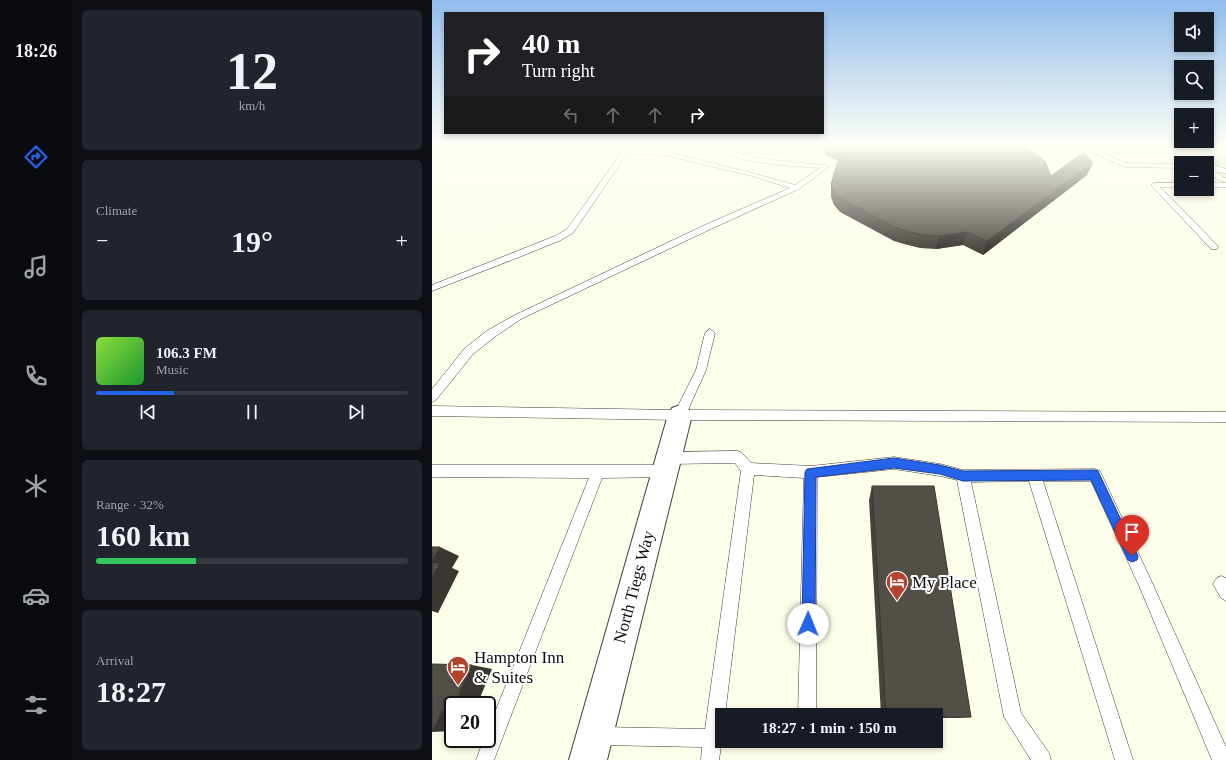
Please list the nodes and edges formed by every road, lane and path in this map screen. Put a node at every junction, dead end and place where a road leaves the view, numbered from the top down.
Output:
1 (606, 180) edge
2 (772, 180) edge
3 (809, 180) edge
4 (1174, 185) edge
5 (1214, 185) edge
6 (1226, 185) edge
7 (797, 188) junction
8 (1214, 247) dead end
9 (432, 288) edge
10 (710, 333) dead end
11 (432, 397) edge
12 (432, 411) edge
13 (680, 415) junction
14 (1226, 417) edge
15 (667, 464) junction
16 (748, 469) junction
17 (432, 471) edge
18 (598, 472) junction
19 (811, 472) junction
20 (1034, 475) junction
21 (963, 476) junction
22 (721, 708) edge
23 (807, 708) edge
24 (715, 738) edge
25 (715, 746) edge
26 (591, 748) edge
27 (484, 760) edge
28 (710, 760) edge
29 (1042, 760) edge
30 (1124, 760) edge
31 (1222, 760) edge

1 - 9 lane
2 - 7 lane
3 - 7 lane
4 - 8 lane
5 - 6 lane
7 - 11 lane
10 - 13 lane
12 - 13 lane
13 - 14 lane
13 - 15 street, North Tiegs Way
15 - 16 lane
15 - 18 lane
15 - 26 street, North Tiegs Way
16 - 19 lane
16 - 22 lane
17 - 18 lane
18 - 27 lane
19 - 21 lane
19 - 23 lane
20 - 21 lane
20 - 30 lane
20 - 31 lane
21 - 29 lane
24 - 26 lane
25 - 28 lane

